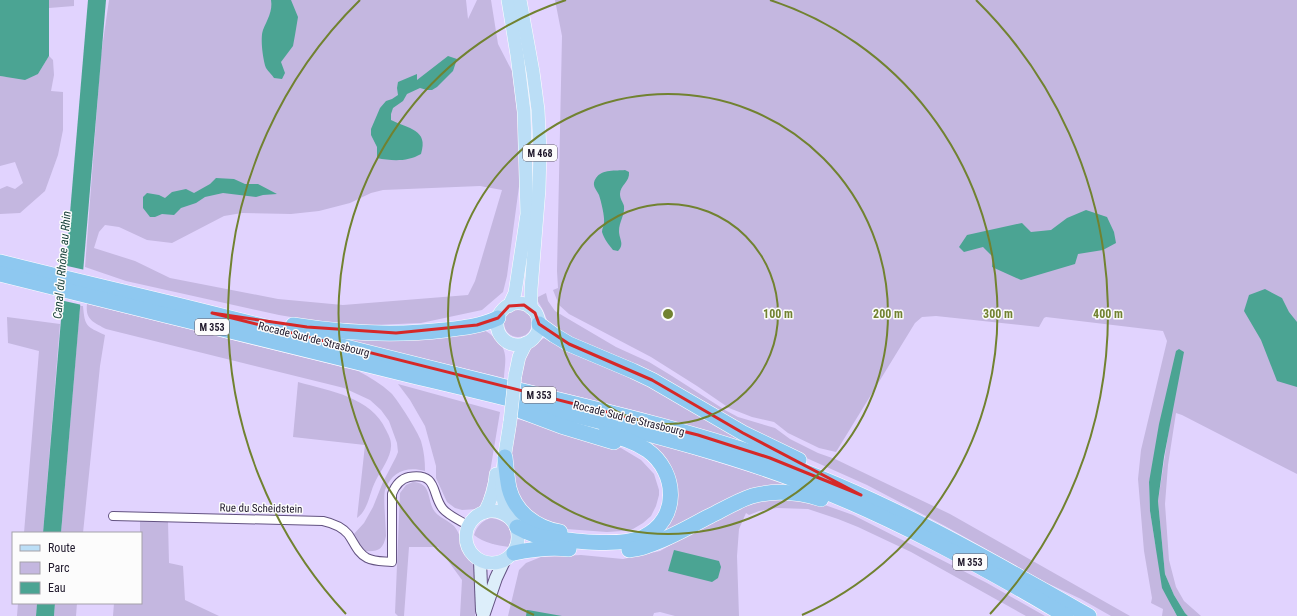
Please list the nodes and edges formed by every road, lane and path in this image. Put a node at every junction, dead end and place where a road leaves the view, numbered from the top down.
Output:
1 (508, 0) edge
2 (520, 0) edge
3 (0, 262) edge
4 (0, 274) edge
5 (57, 282) junction
6 (92, 291) junction
7 (509, 306) junction
8 (531, 308) junction
9 (212, 313) junction
10 (498, 318) junction
11 (539, 324) junction
12 (507, 342) junction
13 (526, 343) junction
14 (332, 357) junction
15 (512, 375) junction
16 (521, 411) junction
17 (506, 421) junction
18 (505, 457) junction
19 (861, 495) junction
20 (485, 512) junction
21 (113, 516) dead end
22 (890, 520) junction
23 (512, 522) junction
24 (469, 526) junction
25 (509, 557) junction
26 (480, 561) junction
27 (483, 616) edge
28 (1066, 616) edge
29 (1089, 616) edge

1 - 7 main road, M 468
2 - 8 main road, M 468
3 - 5 highway, Rocade Sud de Strasbourg / M 353
4 - 5 highway, Rocade Sud de Strasbourg / M 353
5 - 6 highway, Rocade Sud de Strasbourg / M 353
6 - 9 highway, Rocade Sud de Strasbourg / M 353
6 - 14 highway, Rocade Sud de Strasbourg / M 353
7 - 8 main road
7 - 10 main road
8 - 11 main road
9 - 10 highway
9 - 19 highway, Rocade Sud de Strasbourg / M 353
10 - 12 main road
11 - 13 main road
11 - 19 highway
12 - 13 main road
12 - 15 main road
13 - 15 main road
14 - 16 highway
14 - 22 highway, Rocade Sud de Strasbourg / M 353
15 - 17 main road
16 - 18 highway
16 - 23 highway
17 - 18 main road
17 - 20 main road
18 - 23 main road
19 - 29 highway, Rocade Sud de Strasbourg / M 353
20 - 23 main road
20 - 24 main road
21 - 24 street, Rue du Scheidstein
22 - 25 highway
22 - 28 highway, Rocade Sud de Strasbourg / M 353
23 - 25 main road
24 - 26 main road
25 - 26 main road
25 - 27 main road
26 - 27 main road

